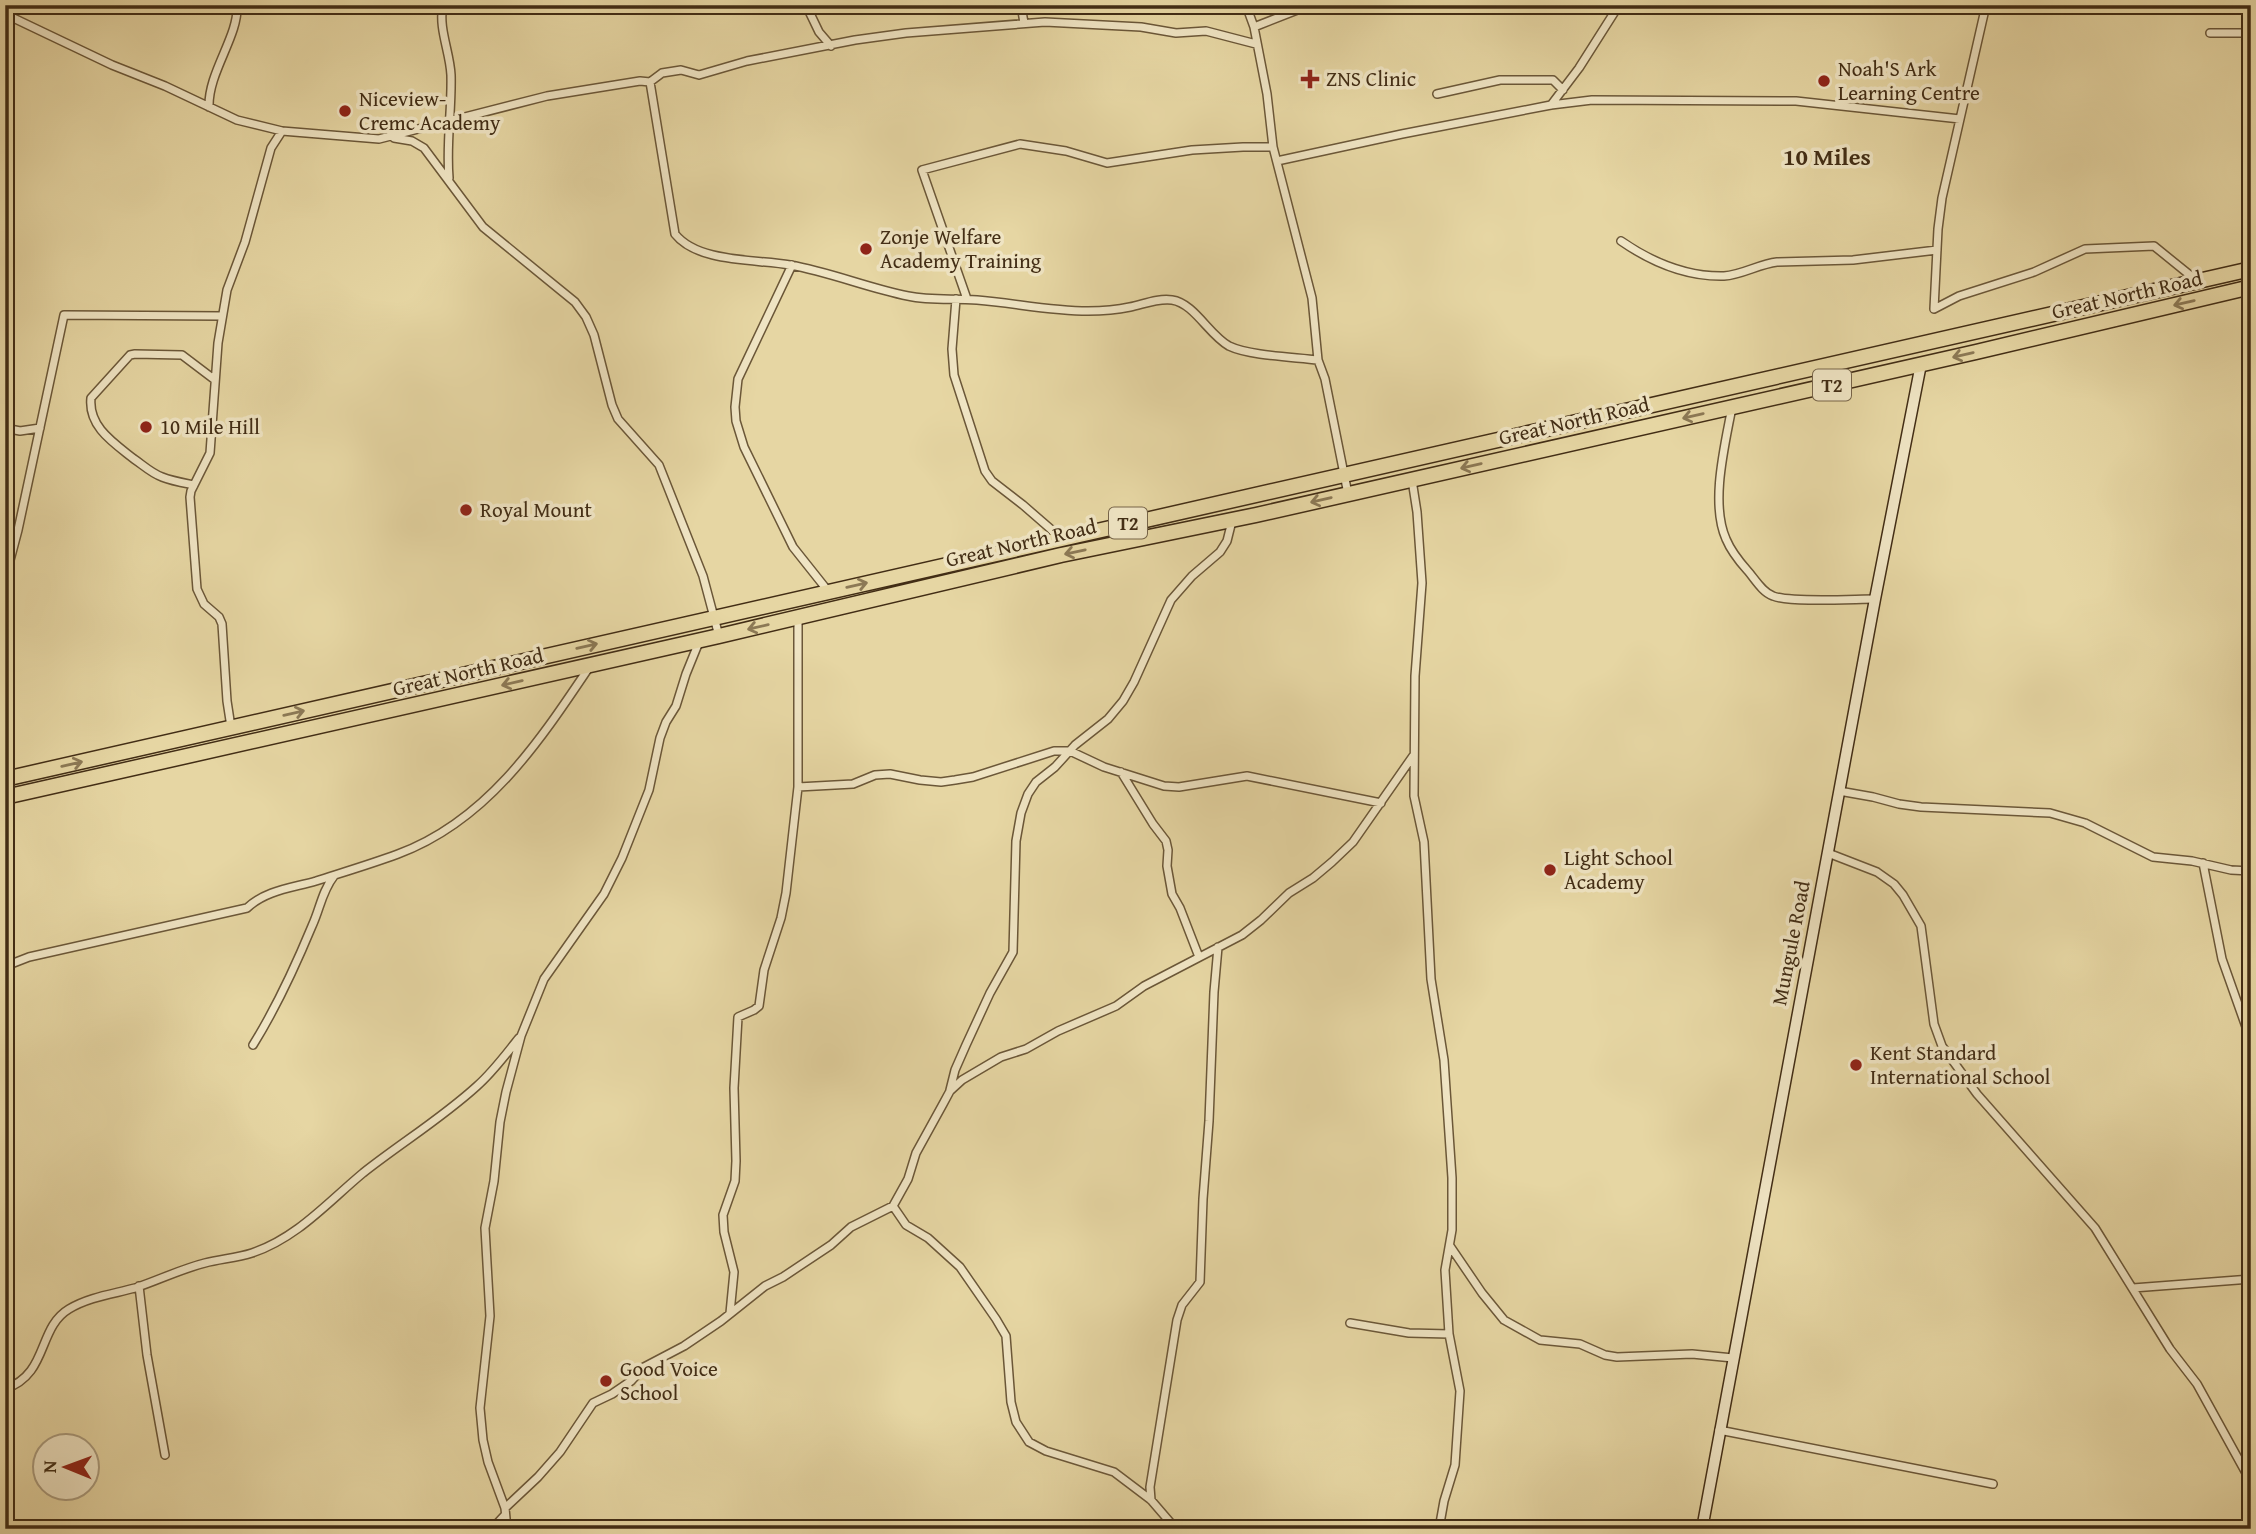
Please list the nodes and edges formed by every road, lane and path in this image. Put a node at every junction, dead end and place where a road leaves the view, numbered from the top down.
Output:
1 (13, 5) edge
2 (237, 5) edge
3 (443, 5) edge
4 (806, 5) edge
5 (1021, 5) edge
6 (1247, 5) edge
7 (1310, 5) edge
8 (1619, 5) edge
9 (1986, 5) edge
10 (9, 16) edge
11 (1024, 23) junction
12 (1254, 27) junction
13 (2210, 33) dead end
14 (2251, 33) edge
15 (1256, 44) junction
16 (831, 46) junction
17 (650, 82) junction
18 (1563, 90) junction
19 (1437, 94) dead end
20 (1551, 104) junction
21 (209, 107) junction
22 (1960, 119) junction
23 (449, 120) junction
24 (282, 131) junction
25 (390, 137) junction
26 (1273, 147) junction
27 (1277, 161) junction
28 (449, 180) junction
29 (1621, 241) dead end
30 (1937, 250) junction
31 (792, 265) junction
32 (2251, 269) edge
33 (2196, 280) junction
34 (2251, 287) edge
35 (956, 299) junction
36 (967, 299) junction
37 (222, 316) junction
38 (1318, 360) junction
39 (1921, 364) junction
40 (215, 380) junction
41 (1732, 407) junction
42 (5, 428) edge
43 (40, 428) junction
44 (1344, 474) junction
45 (1412, 480) junction
46 (194, 485) junction
47 (1348, 494) junction
48 (1233, 519) junction
49 (1061, 538) junction
50 (5, 579) edge
51 (828, 591) junction
52 (1875, 599) junction
53 (716, 617) junction
54 (798, 618) junction
55 (719, 636) junction
56 (699, 641) junction
57 (590, 666) junction
58 (231, 727) junction
59 (1070, 751) junction
60 (1413, 756) junction
61 (1121, 772) junction
62 (5, 779) edge
63 (798, 787) junction
64 (1839, 791) junction
65 (5, 797) edge
66 (1381, 803) junction
67 (1828, 853) junction
68 (2203, 863) junction
69 (2251, 871) edge
70 (336, 875) junction
71 (1218, 947) junction
72 (1199, 957) junction
73 (5, 972) edge
74 (522, 1036) junction
75 (2251, 1041) edge
76 (253, 1045) dead end
77 (950, 1091) junction
78 (893, 1206) junction
79 (1450, 1246) junction
80 (2251, 1279) edge
81 (139, 1286) junction
82 (2133, 1288) junction
83 (730, 1313) junction
84 (1350, 1324) dead end
85 (1449, 1334) junction
86 (1732, 1358) junction
87 (5, 1389) edge
88 (1720, 1430) junction
89 (165, 1455) dead end
90 (2251, 1482) edge
91 (1993, 1484) dead end
92 (1151, 1500) junction
93 (505, 1512) junction
94 (492, 1529) edge
95 (507, 1529) edge
96 (1176, 1529) edge
97 (1439, 1529) edge
98 (1702, 1529) edge

1 - 10 street
2 - 21 street
3 - 23 street
4 - 16 street
5 - 11 street
6 - 12 street
7 - 12 street
8 - 18 street
9 - 22 street
10 - 21 street
11 - 15 street
11 - 16 street
12 - 15 street
13 - 14 street
15 - 26 street
16 - 17 street
17 - 23 street
17 - 31 street
18 - 19 street
18 - 20 street
20 - 22 street
20 - 27 street
21 - 24 street
22 - 30 street
23 - 25 street
23 - 28 street
24 - 25 street
24 - 37 street
25 - 28 street
26 - 27 street
26 - 36 street
27 - 38 street
28 - 53 street
29 - 30 street
30 - 33 street
31 - 35 street
31 - 51 street
32 - 33 highway, Great North Road / T2
33 - 44 highway, Great North Road / T2
34 -> 39 highway, Great North Road / T2
35 - 36 street
35 - 49 street
36 - 38 street
37 - 40 street
37 - 43 street
38 - 44 street
39 - 41 highway, Great North Road / T2
39 - 52 street, Mungule Road
40 - 46 street
40 - 46 street
41 -> 45 highway, Great North Road / T2
41 - 52 street
42 - 43 street
43 - 50 street
44 - 47 street
44 - 49 highway, Great North Road / T2
45 - 47 highway, Great North Road / T2
45 - 60 street
46 - 58 street
47 -> 48 highway, Great North Road / T2
48 -> 54 highway, Great North Road / T2
48 - 59 street
51 -> 49 highway, Great North Road / T2
51 - 53 highway, Great North Road / T2
52 - 64 street, Mungule Road
53 - 55 street
58 -> 53 highway, Great North Road / T2
54 -> 55 highway, Great North Road / T2
54 - 63 street
55 - 56 highway, Great North Road / T2
56 - 57 highway, Great North Road / T2
56 - 74 street
57 -> 65 highway, Great North Road / T2
57 - 70 street
62 -> 58 highway, Great North Road / T2
59 - 61 street
59 - 63 street
59 - 77 street
60 - 66 street
60 - 79 street
61 - 66 street
61 - 72 street
63 - 83 street
64 - 67 street, Mungule Road
64 - 68 street
66 - 71 street
67 - 82 street
67 - 86 street, Mungule Road
68 - 69 street
68 - 75 street
70 - 73 street
70 - 76 street
71 - 72 street
71 - 92 street
72 - 77 street
74 - 81 street
74 - 93 street
77 - 78 street
78 - 83 street
78 - 92 street
79 - 85 street
79 - 86 street
80 - 82 street
81 - 87 street
81 - 89 street
82 - 90 street
83 - 93 street
84 - 85 street
85 - 97 street
86 - 88 street, Mungule Road
88 - 91 street
88 - 98 street, Mungule Road
92 - 96 street
93 - 94 street
93 - 95 street

